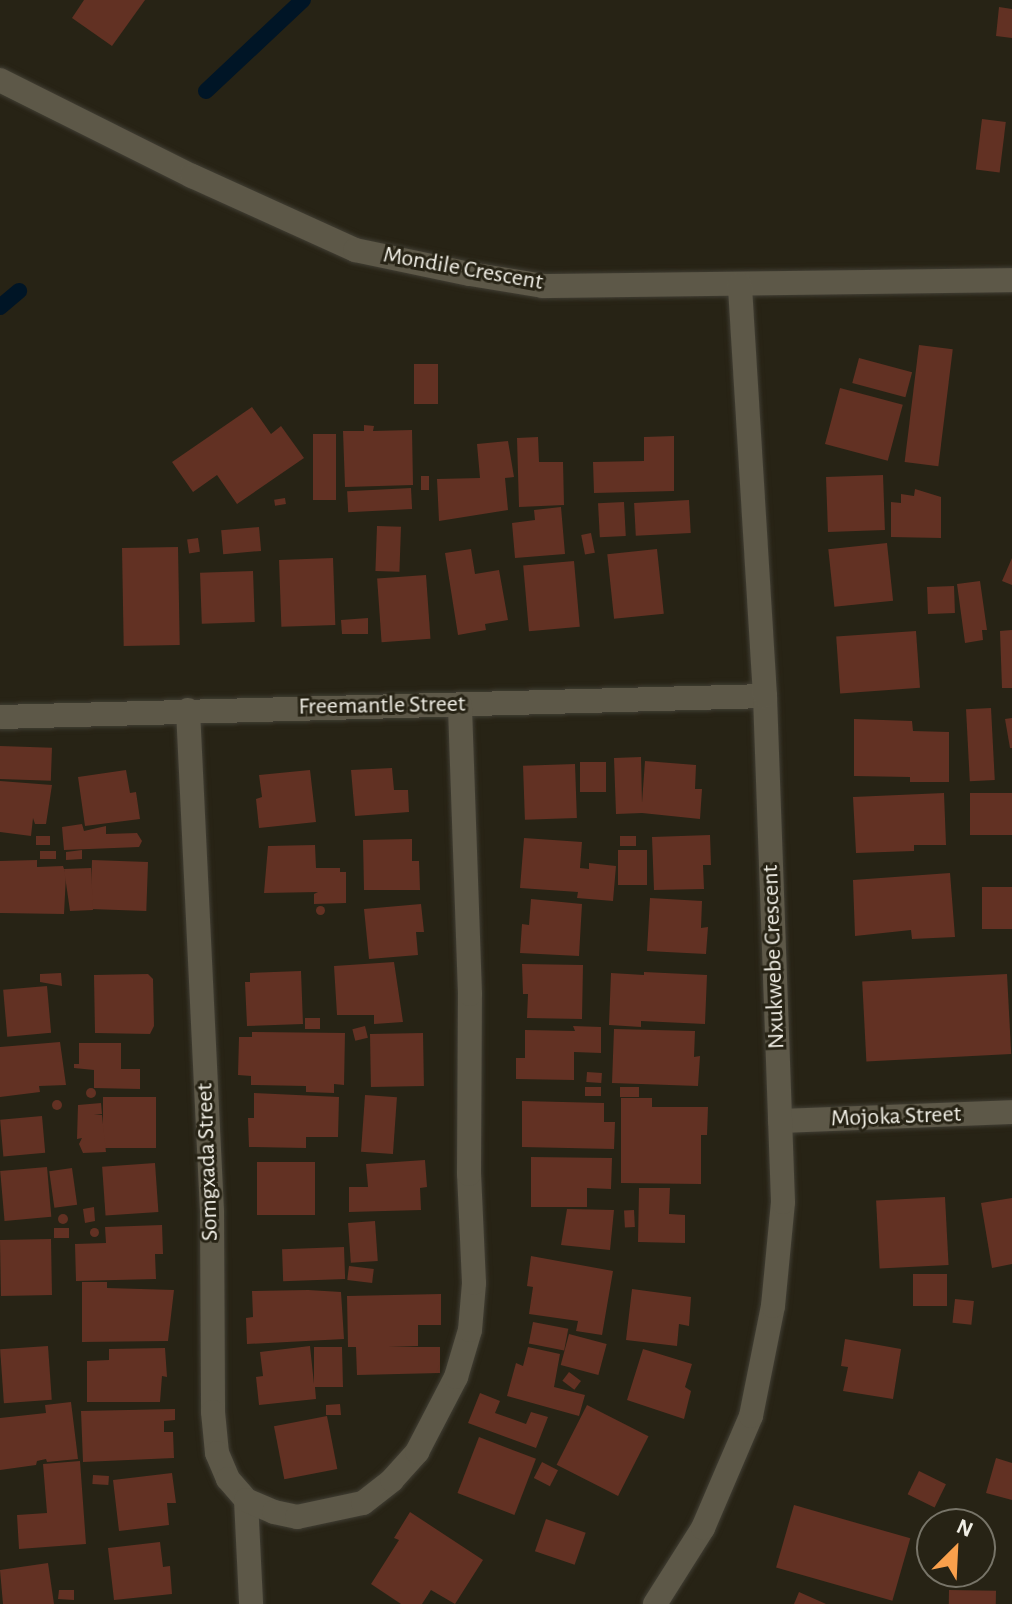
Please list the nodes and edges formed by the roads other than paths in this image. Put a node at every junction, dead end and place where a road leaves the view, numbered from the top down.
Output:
1 (0, 80) edge
2 (1012, 280) edge
3 (740, 285) junction
4 (765, 696) junction
5 (460, 704) junction
6 (188, 710) junction
7 (0, 717) edge
8 (1012, 1112) edge
9 (780, 1121) junction
10 (246, 1500) junction
11 (251, 1604) edge
12 (655, 1604) edge

1 - 3 street, Mondile Crescent
2 - 3 street, Mondile Crescent
3 - 4 street, Nxukwebe Crescent
4 - 5 street, Freemantle Street
4 - 9 street, Nxukwebe Crescent
5 - 6 street, Freemantle Street
5 - 10 street
6 - 7 street, Freemantle Street
6 - 10 street, Somgxada Street
8 - 9 street, Mojoka Street
9 - 12 street, Nxukwebe Crescent
10 - 11 street

